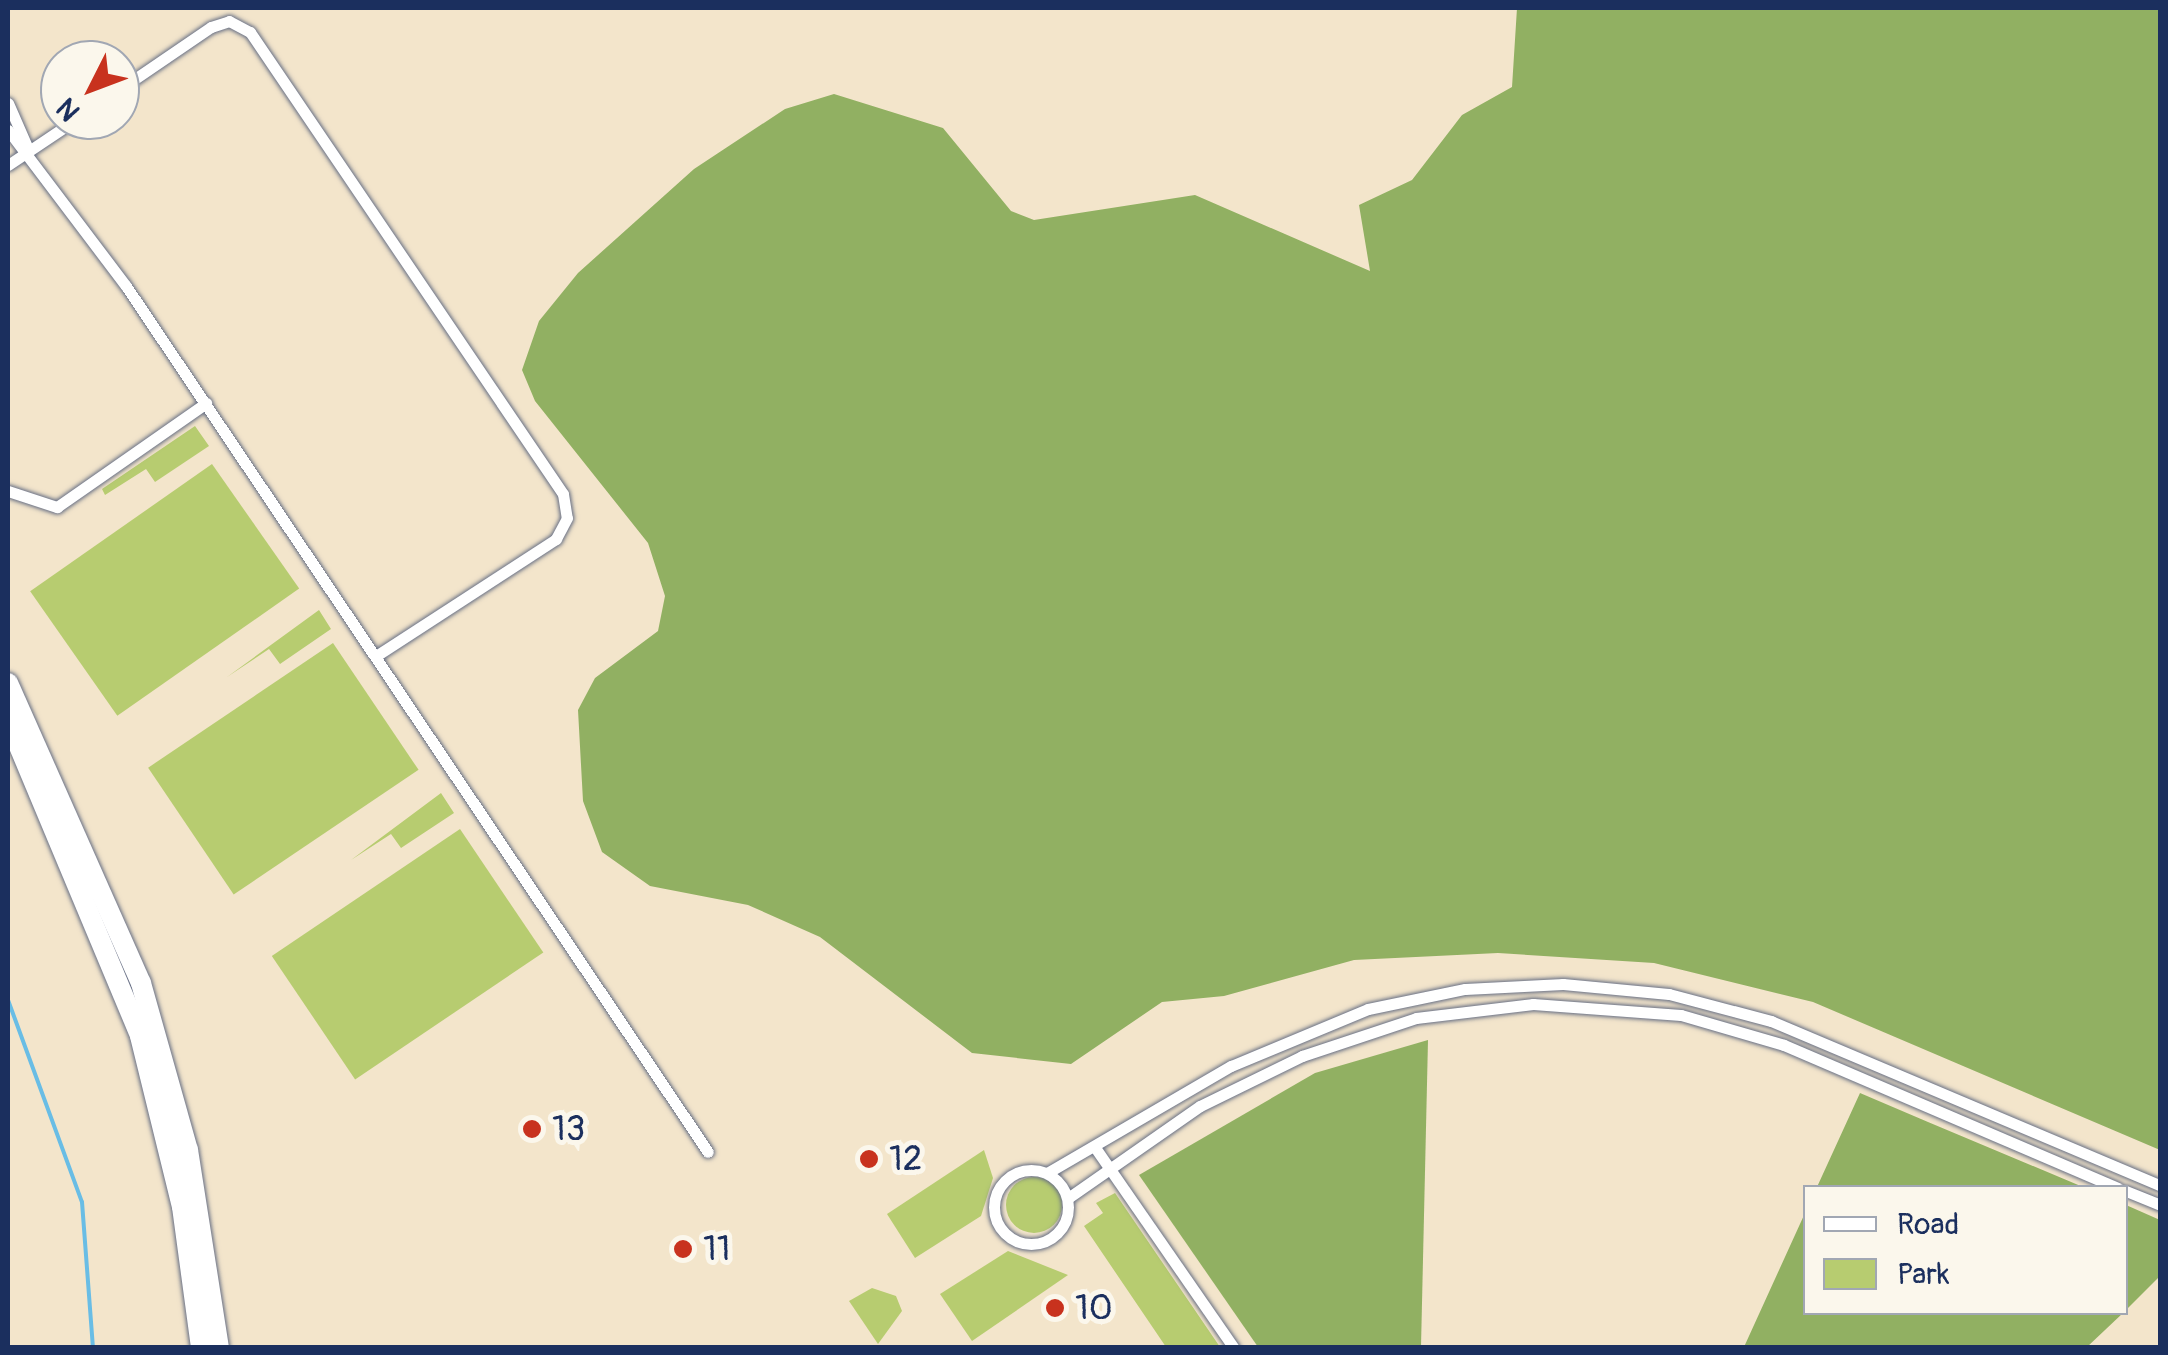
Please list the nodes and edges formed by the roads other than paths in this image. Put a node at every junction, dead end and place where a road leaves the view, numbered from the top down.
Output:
1 (140, 75) edge
2 (8, 103) edge
3 (8, 130) edge
4 (45, 140) edge
5 (29, 151) junction
6 (8, 166) edge
7 (206, 403) junction
8 (8, 491) edge
9 (376, 656) junction
10 (8, 683) edge
11 (8, 720) edge
12 (1096, 1149) junction
13 (708, 1152) dead end
14 (1108, 1168) junction
15 (1046, 1173) junction
16 (2160, 1184) edge
17 (2111, 1185) edge
18 (2128, 1192) edge
19 (1068, 1198) junction
20 (2160, 1205) edge
21 (201, 1348) edge
22 (219, 1348) edge
23 (1234, 1348) edge

1 - 9 street
2 - 5 street
3 - 5 street
4 - 5 street
5 - 6 street
5 - 7 street
7 - 8 street
7 - 9 street
9 - 13 street
10 - 22 highway
11 - 21 highway
12 - 14 street
12 - 15 street
12 - 16 street
14 - 17 street
14 - 19 street
14 - 23 street
15 - 19 street
15 - 19 street
18 - 20 street

